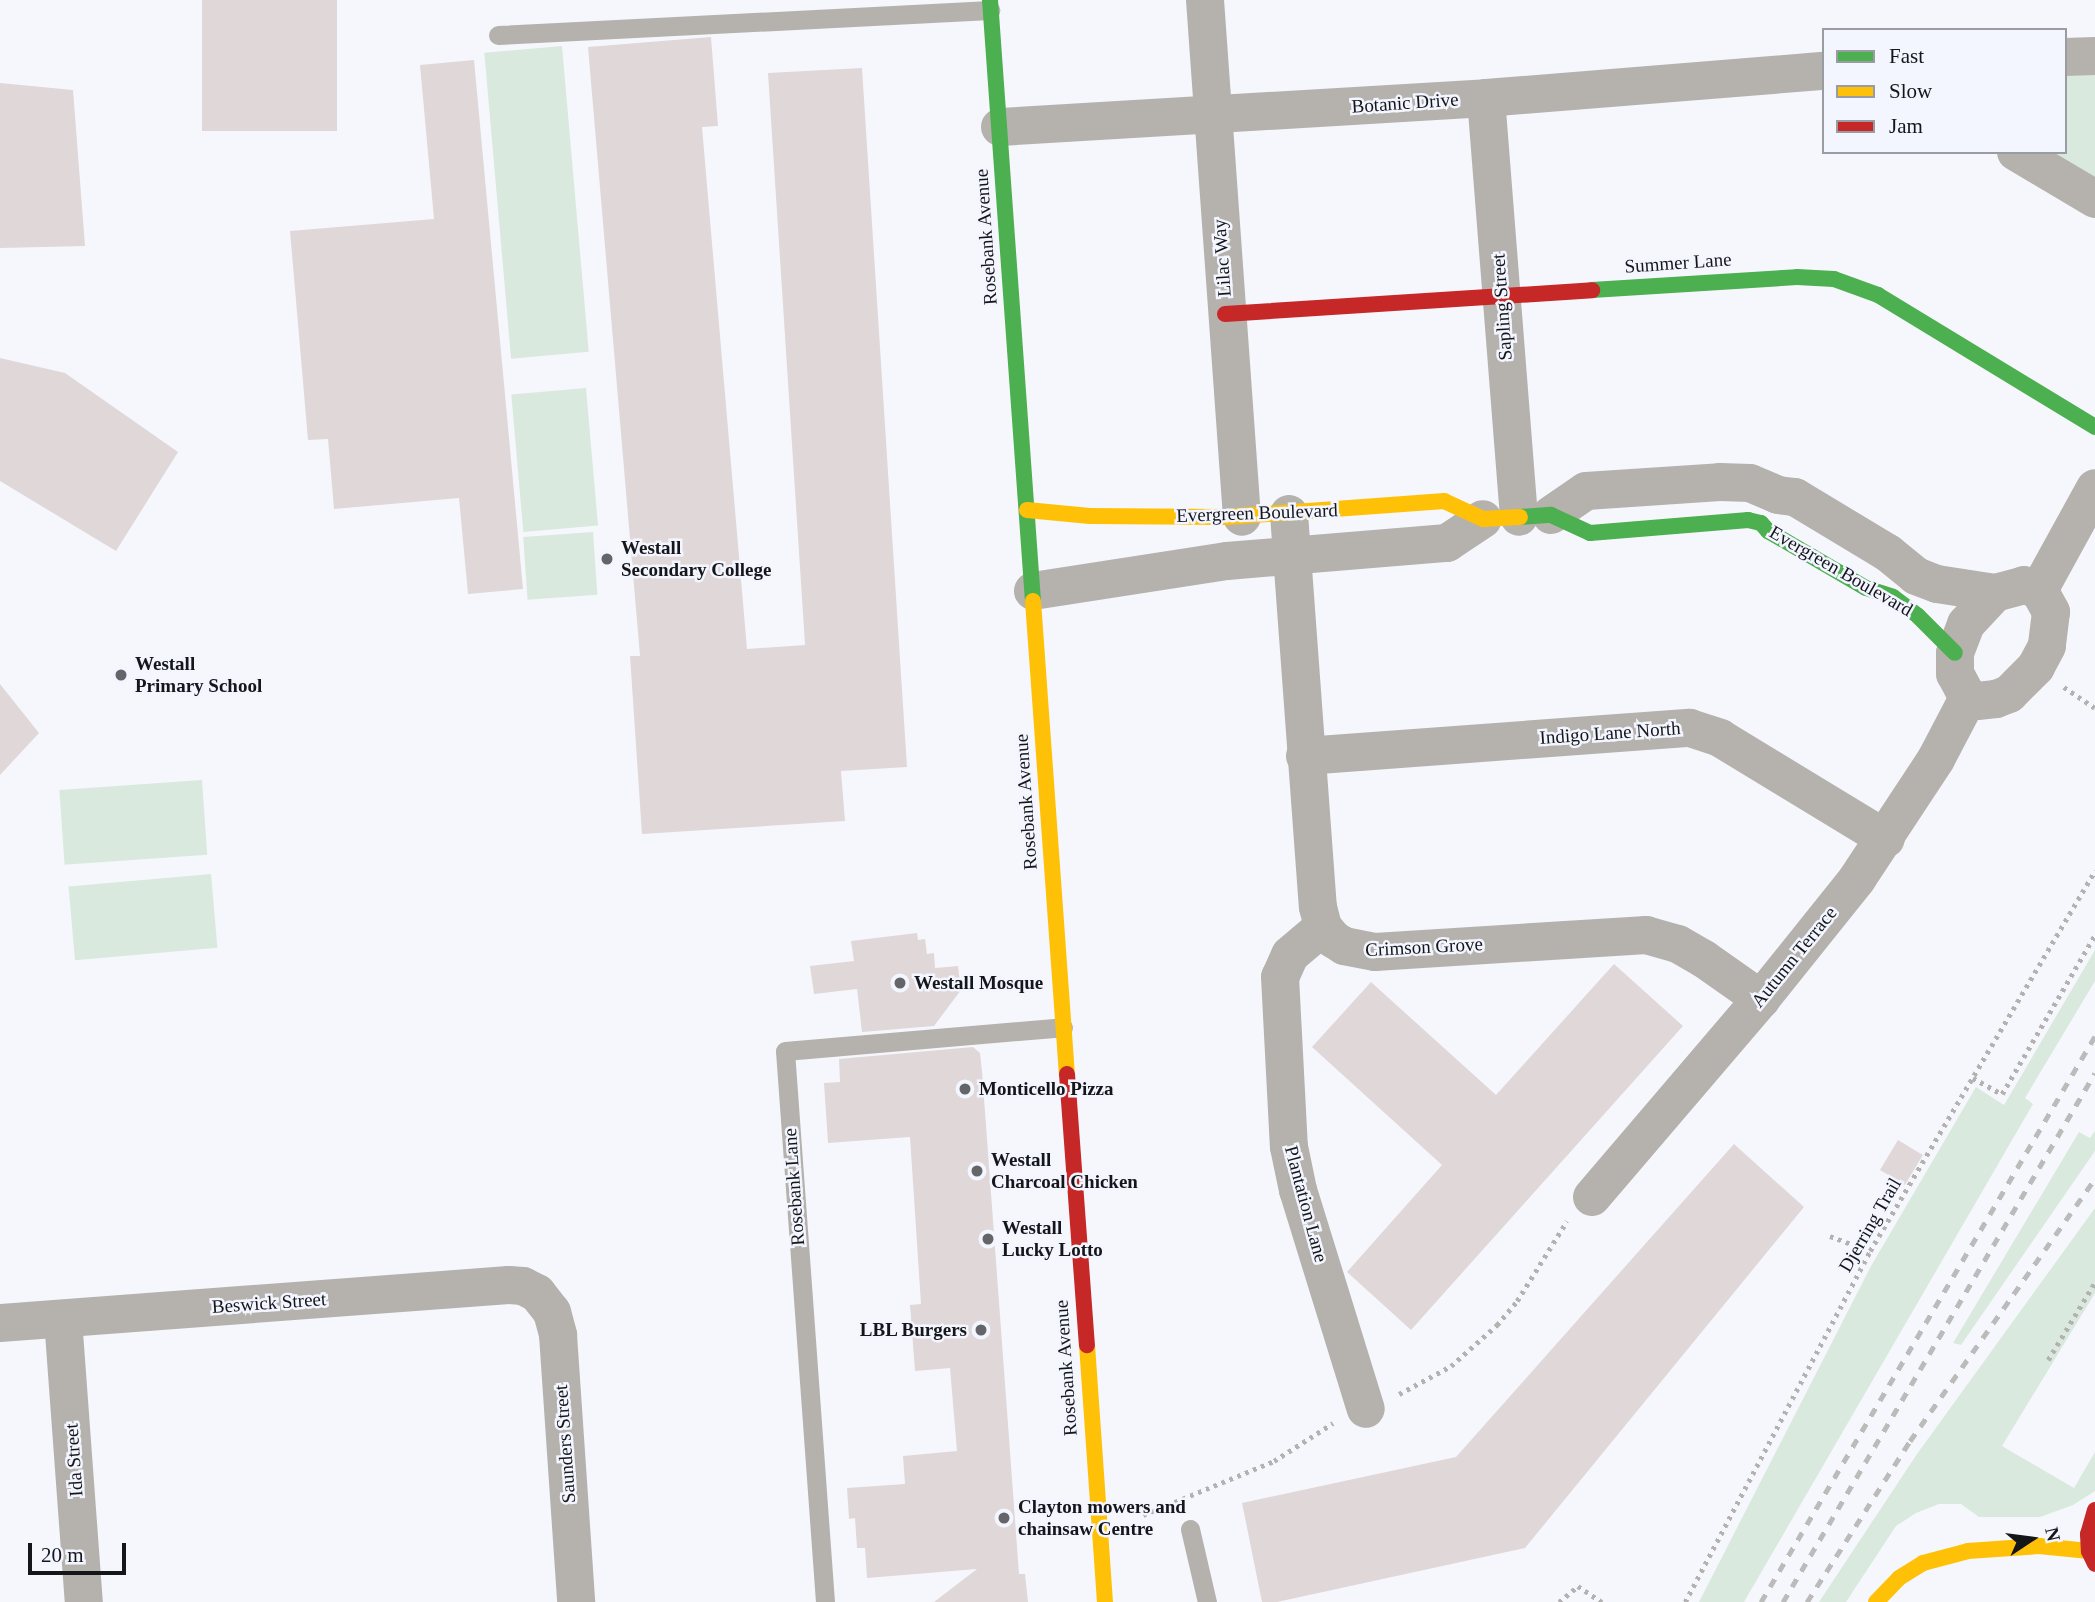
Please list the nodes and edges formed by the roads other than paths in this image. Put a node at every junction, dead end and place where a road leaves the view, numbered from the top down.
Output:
1 (1205, 0) edge
2 (990, 5) edge
3 (498, 35) dead end
4 (2095, 56) edge
5 (2067, 57) edge
6 (1819, 73) edge
7 (1486, 98) junction
8 (1213, 114) junction
9 (1000, 127) junction
10 (2019, 154) edge
11 (2095, 199) edge
12 (1501, 297) junction
13 (1226, 313) junction
14 (2095, 427) edge
15 (2095, 488) edge
16 (1027, 510) junction
17 (1289, 514) junction
18 (1242, 516) junction
19 (1518, 517) junction
20 (1292, 554) junction
21 (2039, 590) junction
22 (1033, 592) junction
23 (1995, 593) junction
24 (1955, 653) junction
25 (1968, 698) junction
26 (1305, 756) junction
27 (1886, 839) junction
28 (1323, 927) junction
29 (1761, 999) junction
30 (1063, 1027) junction
31 (1592, 1197) dead end
32 (537, 1293) joint
33 (63, 1319) junction
34 (0, 1323) edge
35 (1366, 1409) dead end
36 (2095, 1510) edge
37 (1191, 1530) dead end
38 (2092, 1558) edge
39 (84, 1602) edge
40 (576, 1602) edge
41 (825, 1602) edge
42 (1105, 1602) edge
43 (1207, 1602) edge
44 (1876, 1602) edge

1 - 8 street, Lilac Way
2 - 3 lane
2 - 9 street, Rosebank Avenue
4 - 5 street
6 - 7 street, Botanic Drive
7 - 8 street, Botanic Drive
7 - 12 street, Sapling Street
8 - 9 street, Botanic Drive
8 - 13 street, Lilac Way
9 - 16 street, Rosebank Avenue
10 - 11 street
12 - 13 street, Summer Lane
12 - 14 street, Summer Lane
12 - 19 street, Sapling Street
13 - 18 street, Lilac Way
15 - 21 street
16 - 18 street, Evergreen Boulevard
16 - 22 street, Rosebank Avenue
17 - 18 street, Evergreen Boulevard
17 - 19 street, Evergreen Boulevard
17 - 20 street
19 - 20 street, Evergreen Boulevard
19 - 23 street, Evergreen Boulevard
19 - 24 street, Evergreen Boulevard
20 - 22 street, Evergreen Boulevard
20 - 26 street
21 - 23 street
21 - 25 street
22 - 30 street, Rosebank Avenue
23 - 24 street
24 - 25 street
25 - 27 street, Autumn Terrace
26 - 27 street, Indigo Lane North
26 - 28 street
27 - 29 street, Autumn Terrace
28 - 29 street, Crimson Grove
28 - 35 street, Plantation Lane
29 - 31 street, Autumn Terrace
30 - 41 lane, Rosebank Lane
30 - 42 street, Rosebank Avenue
32 - 33 street, Beswick Street
32 - 40 street, Saunders Street
33 - 34 street, Beswick Street
33 - 39 street, Ida Street
36 - 38 street
37 - 43 lane
38 - 44 street

